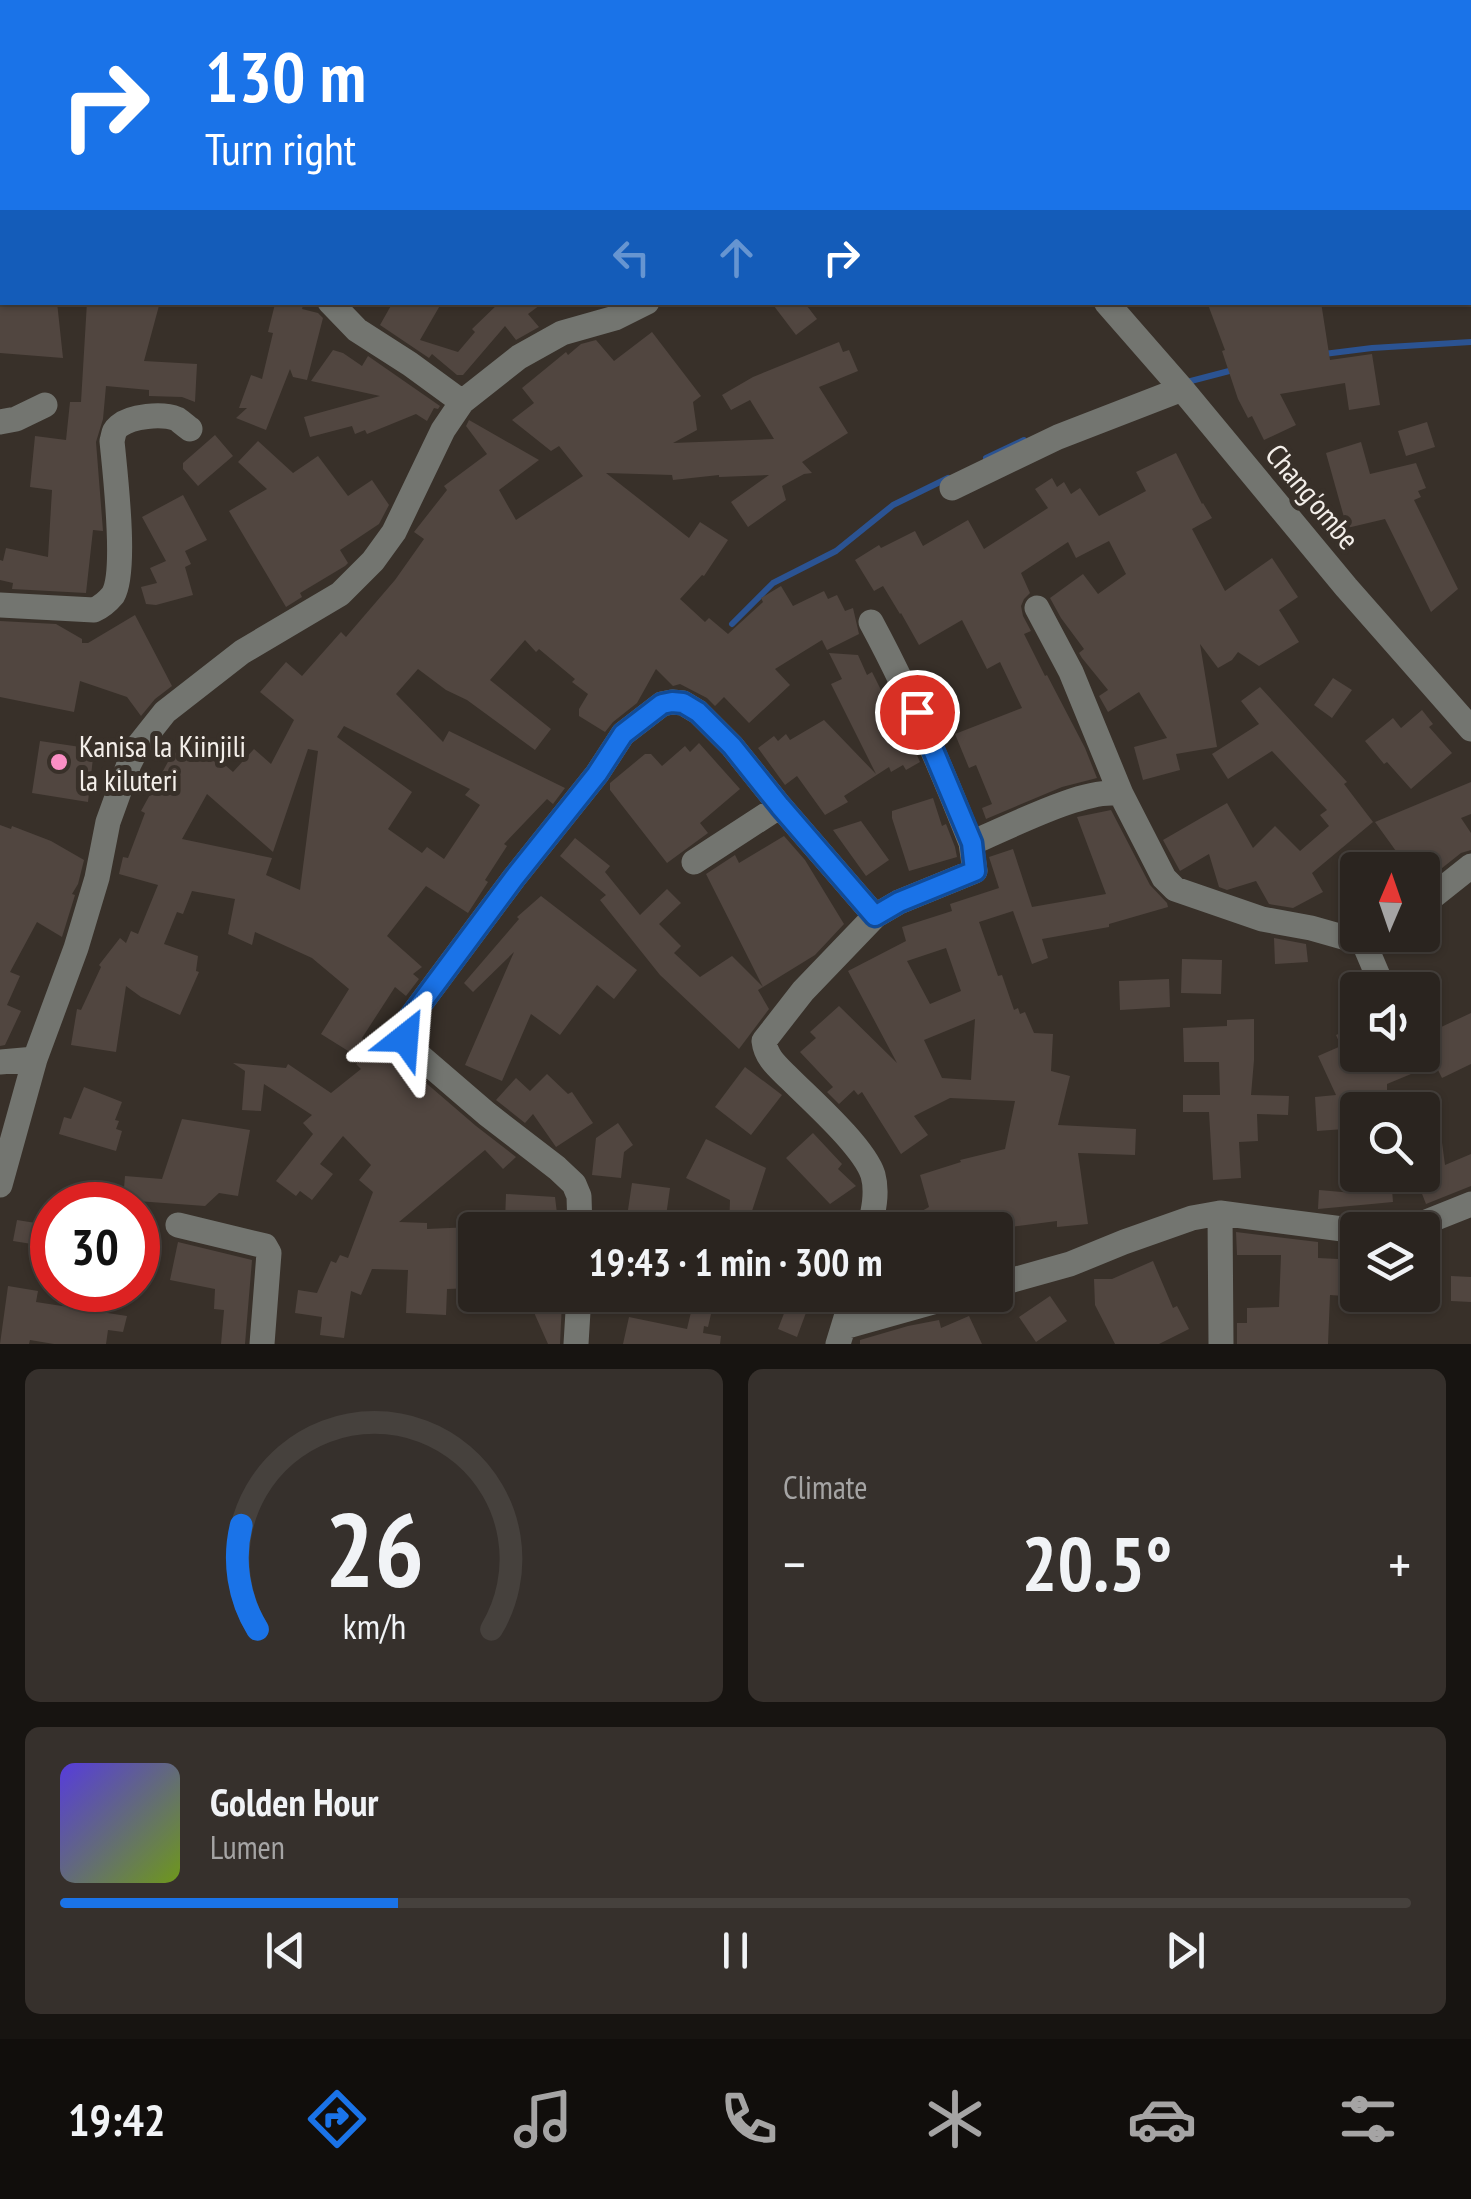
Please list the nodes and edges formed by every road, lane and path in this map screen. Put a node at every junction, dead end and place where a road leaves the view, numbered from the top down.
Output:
1 (641, 305) edge
2 (1109, 305) edge
3 (341, 308) edge
4 (1182, 389) junction
5 (462, 402) junction
6 (45, 405) dead end
7 (0, 422) edge
8 (190, 430) dead end
9 (952, 488) dead end
10 (0, 605) edge
11 (1038, 608) dead end
12 (871, 622) dead end
13 (1471, 729) edge
14 (1122, 794) junction
15 (780, 806) junction
16 (972, 843) junction
17 (694, 862) dead end
18 (1471, 866) edge
19 (1440, 891) edge
20 (875, 916) junction
21 (1340, 933) edge
22 (35, 1060) junction
23 (0, 1062) edge
24 (0, 1186) edge
25 (1471, 1204) edge
26 (579, 1212) edge
27 (873, 1212) edge
28 (1220, 1213) junction
29 (1440, 1216) edge
30 (178, 1225) dead end
31 (1340, 1229) edge
32 (1013, 1280) edge
33 (578, 1312) edge
34 (908, 1312) edge
35 (841, 1335) edge
36 (262, 1344) edge
37 (576, 1344) edge
38 (1221, 1344) edge

1 - 5 street
2 - 4 street, Chang'ombe
3 - 5 street
4 - 9 street
4 - 13 street, Chang'ombe
5 - 22 street
6 - 7 street
8 - 10 street
11 - 14 street
12 - 16 street
14 - 16 street
14 - 21 street
15 - 17 street
15 - 20 street
15 - 26 street
16 - 20 street
18 - 19 street
20 - 27 street
22 - 23 street
22 - 24 street
25 - 29 street
28 - 31 street
28 - 32 street
28 - 38 street
30 - 36 street
33 - 37 street
34 - 35 street

